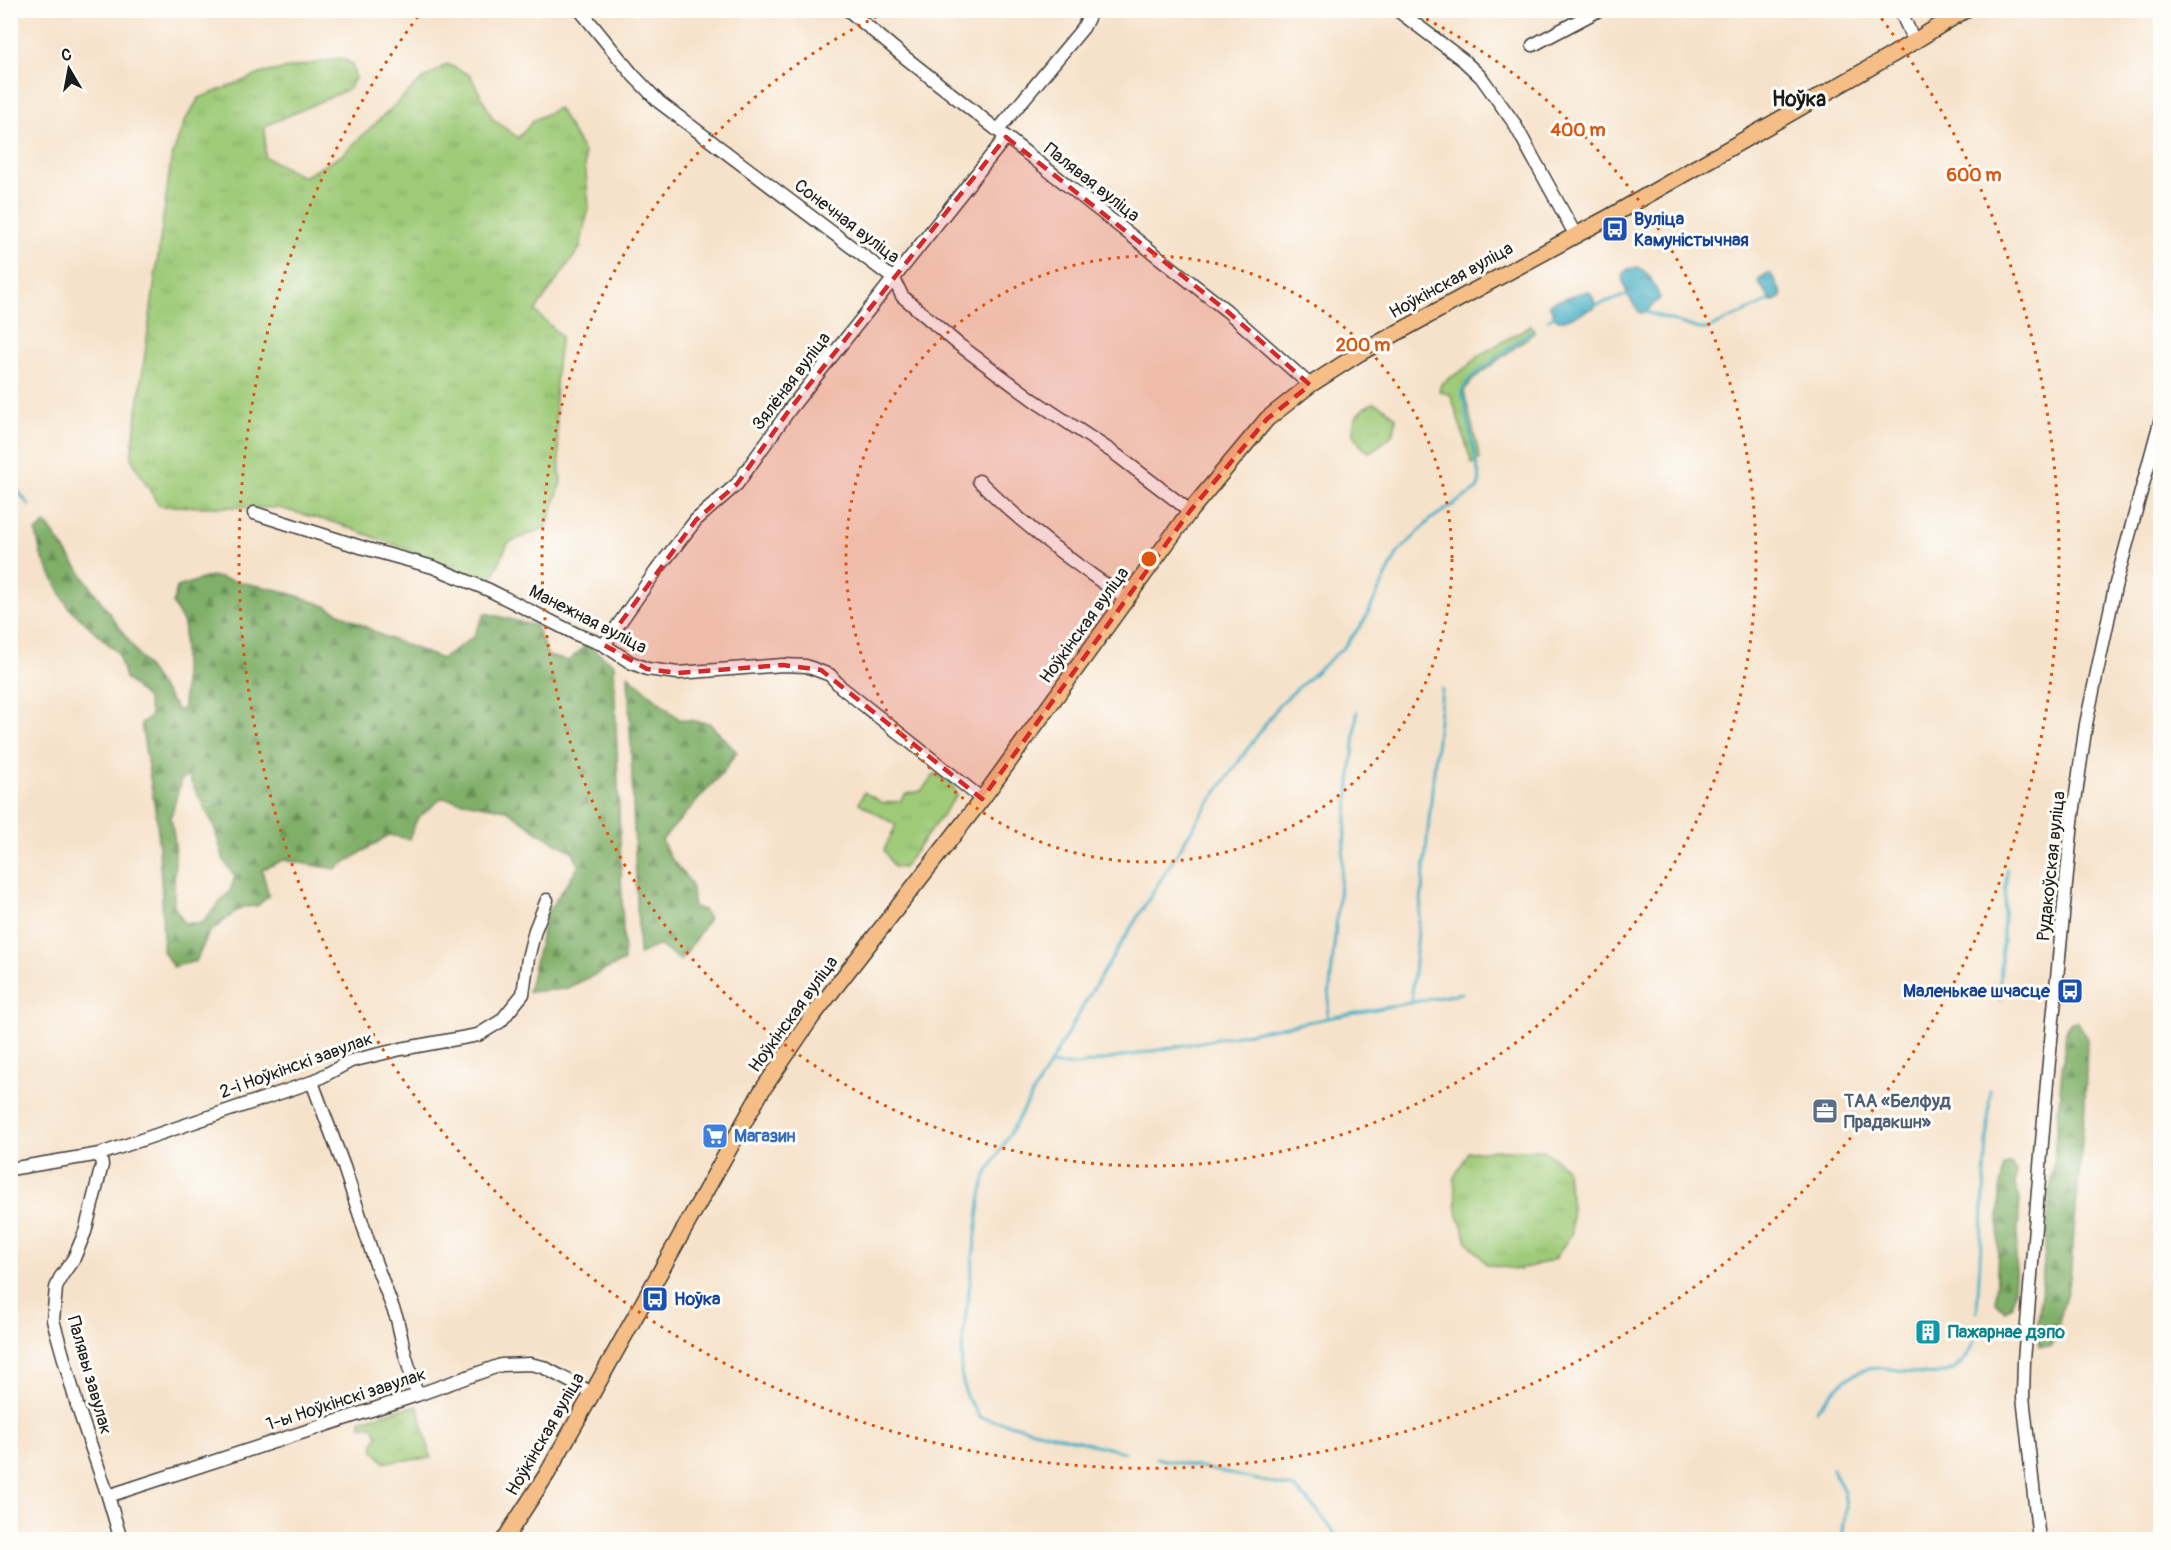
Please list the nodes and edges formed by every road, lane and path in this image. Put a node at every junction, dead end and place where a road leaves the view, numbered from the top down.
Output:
1 (580, 10) edge
2 (848, 10) edge
3 (1087, 10) edge
4 (1397, 10) edge
5 (1599, 10) edge
6 (1900, 10) edge
7 (1965, 10) edge
8 (1914, 41) junction
9 (1533, 45) dead end
10 (1002, 134) junction
11 (1575, 234) junction
12 (894, 279) junction
13 (1310, 385) junction
14 (2160, 422) edge
15 (979, 481) dead end
16 (1190, 512) junction
17 (254, 513) dead end
18 (1127, 599) junction
19 (604, 645) junction
20 (982, 799) junction
21 (547, 900) dead end
22 (312, 1082) junction
23 (100, 1154) junction
24 (10, 1169) edge
25 (592, 1393) junction
26 (417, 1395) junction
27 (108, 1496) junction
28 (121, 1539) edge
29 (504, 1539) edge
30 (2038, 1539) edge

1 - 12 street, Сонечная вуліца
2 - 10 street, Палявая вуліца
3 - 10 street, Зялёная вуліца
4 - 11 street
5 - 9 street
6 - 8 street
7 - 8 main road, Ноўкінская вуліца
8 - 11 main road, Ноўкінская вуліца
10 - 12 street, Зялёная вуліца
10 - 13 street, Палявая вуліца
11 - 13 main road, Ноўкінская вуліца
12 - 16 street, Сонечная вуліца
12 - 19 street, Зялёная вуліца
13 - 16 main road, Ноўкінская вуліца
14 - 30 street, Рудакоўская вуліца
15 - 18 street
16 - 18 main road, Ноўкінская вуліца
17 - 19 street, Манежная вуліца
18 - 20 main road, Ноўкінская вуліца
19 - 20 street, Манежная вуліца
20 - 25 main road, Ноўкінская вуліца
21 - 22 street, 2-і Ноўкінскі завулак
22 - 23 street, 2-і Ноўкінскі завулак
22 - 26 street
23 - 24 street, 2-і Ноўкінскі завулак
23 - 27 street, Палявы завулак
25 - 26 street, 1-ы Ноўкінскі завулак
25 - 29 main road, Ноўкінская вуліца
26 - 27 street, 1-ы Ноўкінскі завулак
27 - 28 street, Палявы завулак

